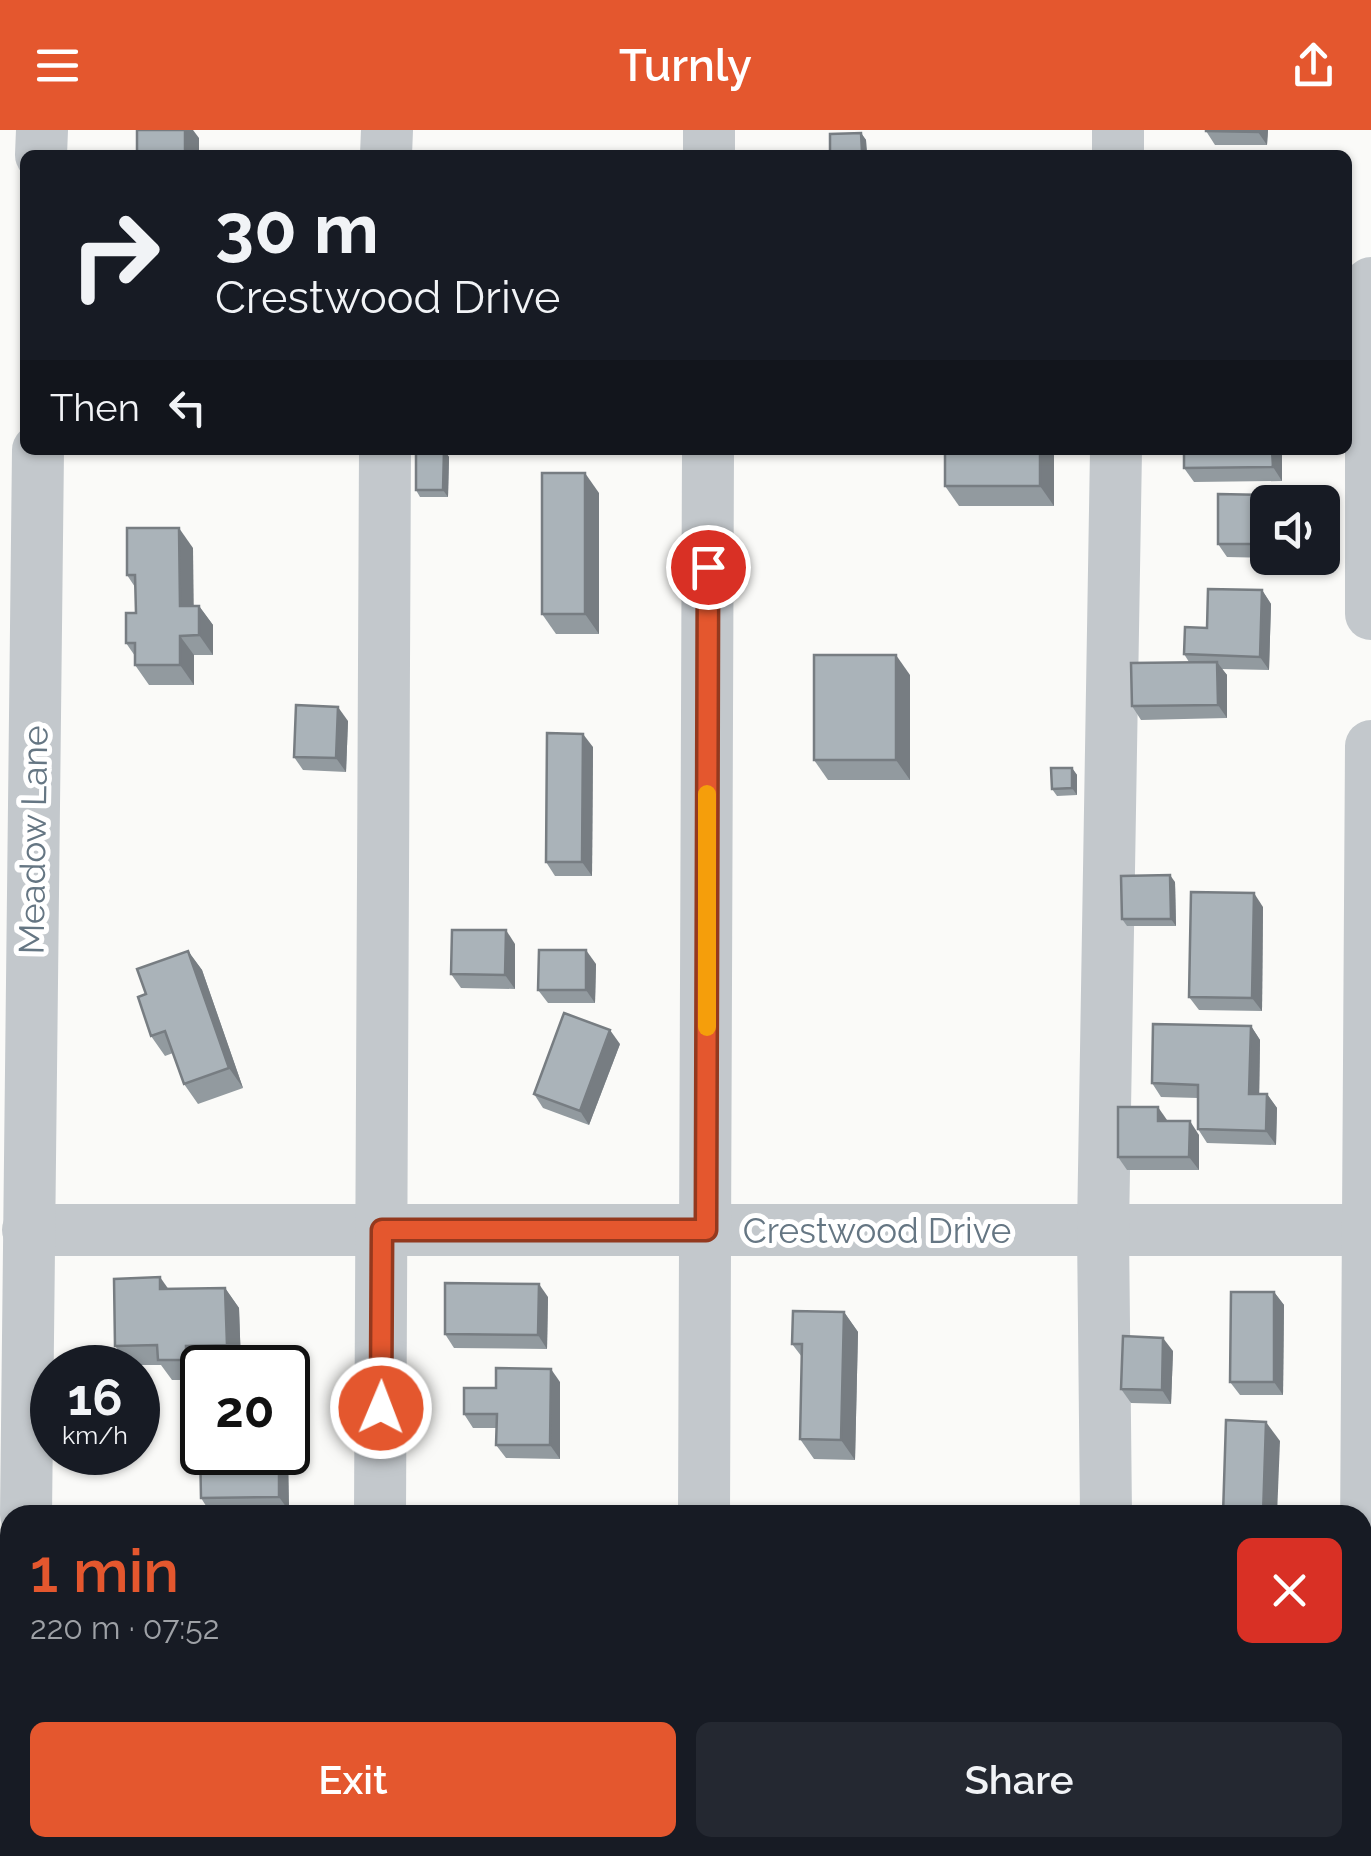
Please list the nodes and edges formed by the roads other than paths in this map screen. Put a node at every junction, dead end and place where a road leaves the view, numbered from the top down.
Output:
1 (1371, 283) edge
2 (38, 455) edge
3 (386, 455) edge
4 (708, 455) edge
5 (1116, 455) edge
6 (1371, 614) edge
7 (1371, 746) edge
8 (28, 1230) junction
9 (382, 1230) junction
10 (706, 1230) junction
11 (1103, 1230) junction
12 (1366, 1230) junction
13 (26, 1505) edge
14 (380, 1505) edge
15 (704, 1505) edge
16 (1106, 1505) edge
17 (1365, 1505) edge

1 - 6 street
2 - 8 street, Meadow Lane
3 - 9 street
4 - 10 street
5 - 11 street
7 - 12 street
8 - 9 street, Crestwood Drive
8 - 13 street, Meadow Lane
9 - 10 street, Crestwood Drive
9 - 14 street
10 - 11 street, Crestwood Drive
10 - 15 street
11 - 12 street, Crestwood Drive
11 - 16 street
12 - 17 street

